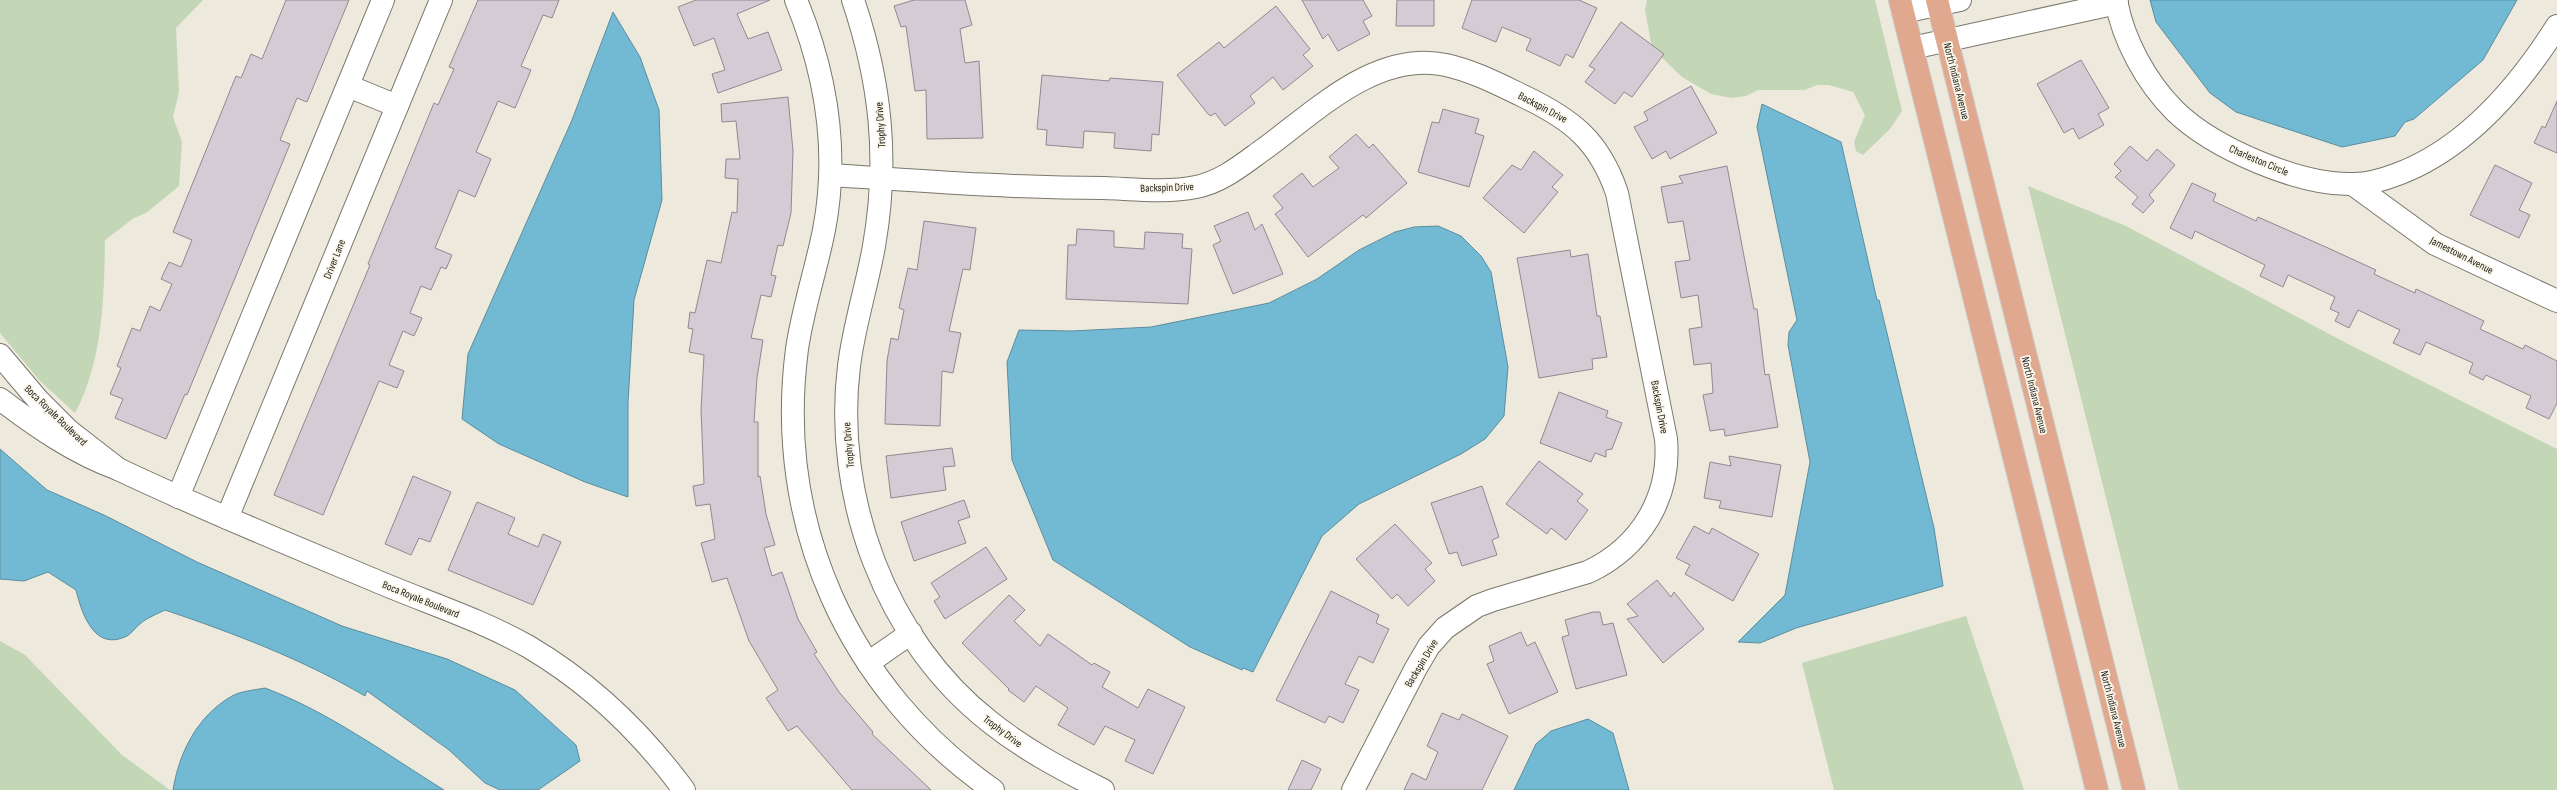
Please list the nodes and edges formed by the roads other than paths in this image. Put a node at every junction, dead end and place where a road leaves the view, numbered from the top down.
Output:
1 (383, 0) edge
2 (441, 0) edge
3 (796, 0) edge
4 (853, 0) edge
5 (1960, 0) edge
6 (1937, 2) edge
7 (2117, 2) edge
8 (1901, 6) edge
9 (2557, 26) edge
10 (1947, 40) junction
11 (1912, 48) junction
12 (348, 86) junction
13 (397, 106) junction
14 (832, 175) junction
15 (882, 178) junction
16 (2354, 184) junction
17 (2557, 301) edge
18 (0, 355) edge
19 (0, 399) edge
20 (118, 469) junction
21 (178, 497) junction
22 (227, 518) junction
23 (911, 633) junction
24 (868, 663) junction
25 (684, 790) edge
26 (993, 790) edge
27 (1103, 790) edge
28 (1353, 790) edge
29 (2097, 790) edge
30 (2134, 790) edge

1 - 12 street
2 - 13 street, Driver Lane
3 - 14 street
4 - 15 street, Trophy Drive
5 - 6 street
6 - 8 street
6 - 10 main road, North Indiana Avenue
7 - 10 street, Charleston Circle
7 - 16 street, Charleston Circle
8 - 11 main road
9 - 16 street, Charleston Circle
10 - 11 street, Charleston Circle
10 - 30 main road, North Indiana Avenue
11 - 29 main road
12 - 13 street
12 - 21 street
13 - 22 street, Driver Lane
14 - 15 street, Backspin Drive
14 - 24 street
15 - 23 street, Trophy Drive
15 - 28 street, Backspin Drive
16 - 17 street, Jamestown Avenue
18 - 20 street, Boca Royale Boulevard
19 - 20 street, Boca Royale Boulevard
20 - 21 street, Boca Royale Boulevard
21 - 22 street, Boca Royale Boulevard
22 - 25 street, Boca Royale Boulevard
23 - 24 street
23 - 27 street, Trophy Drive
24 - 26 street

